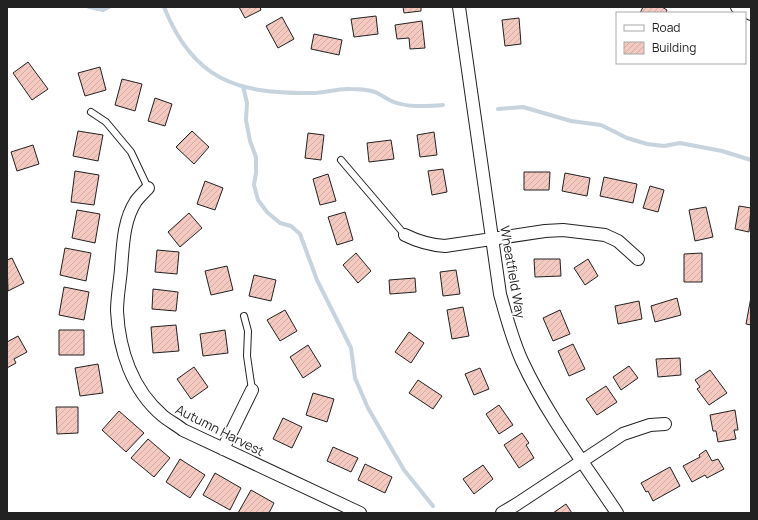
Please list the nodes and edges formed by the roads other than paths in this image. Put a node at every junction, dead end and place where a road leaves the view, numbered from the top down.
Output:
1 (460, 7) edge
2 (737, 7) edge
3 (751, 14) edge
4 (91, 112) dead end
5 (341, 160) dead end
6 (148, 188) joint
7 (406, 235) joint
8 (492, 239) junction
9 (638, 259) dead end
10 (244, 316) dead end
11 (252, 390) joint
12 (665, 424) dead end
13 (223, 449) junction
14 (583, 460) junction
15 (360, 513) edge
16 (502, 513) edge
17 (617, 513) edge

1 - 8 street, Wheatfield Way
2 - 3 street
4 - 6 lane
5 - 7 lane
6 - 13 street, Autumn Harvest
7 - 8 street
8 - 9 street
8 - 14 street, Wheatfield Way
10 - 11 lane
11 - 13 street
12 - 14 street
13 - 15 street, Autumn Harvest
14 - 16 street
14 - 17 street, Wheatfield Way

